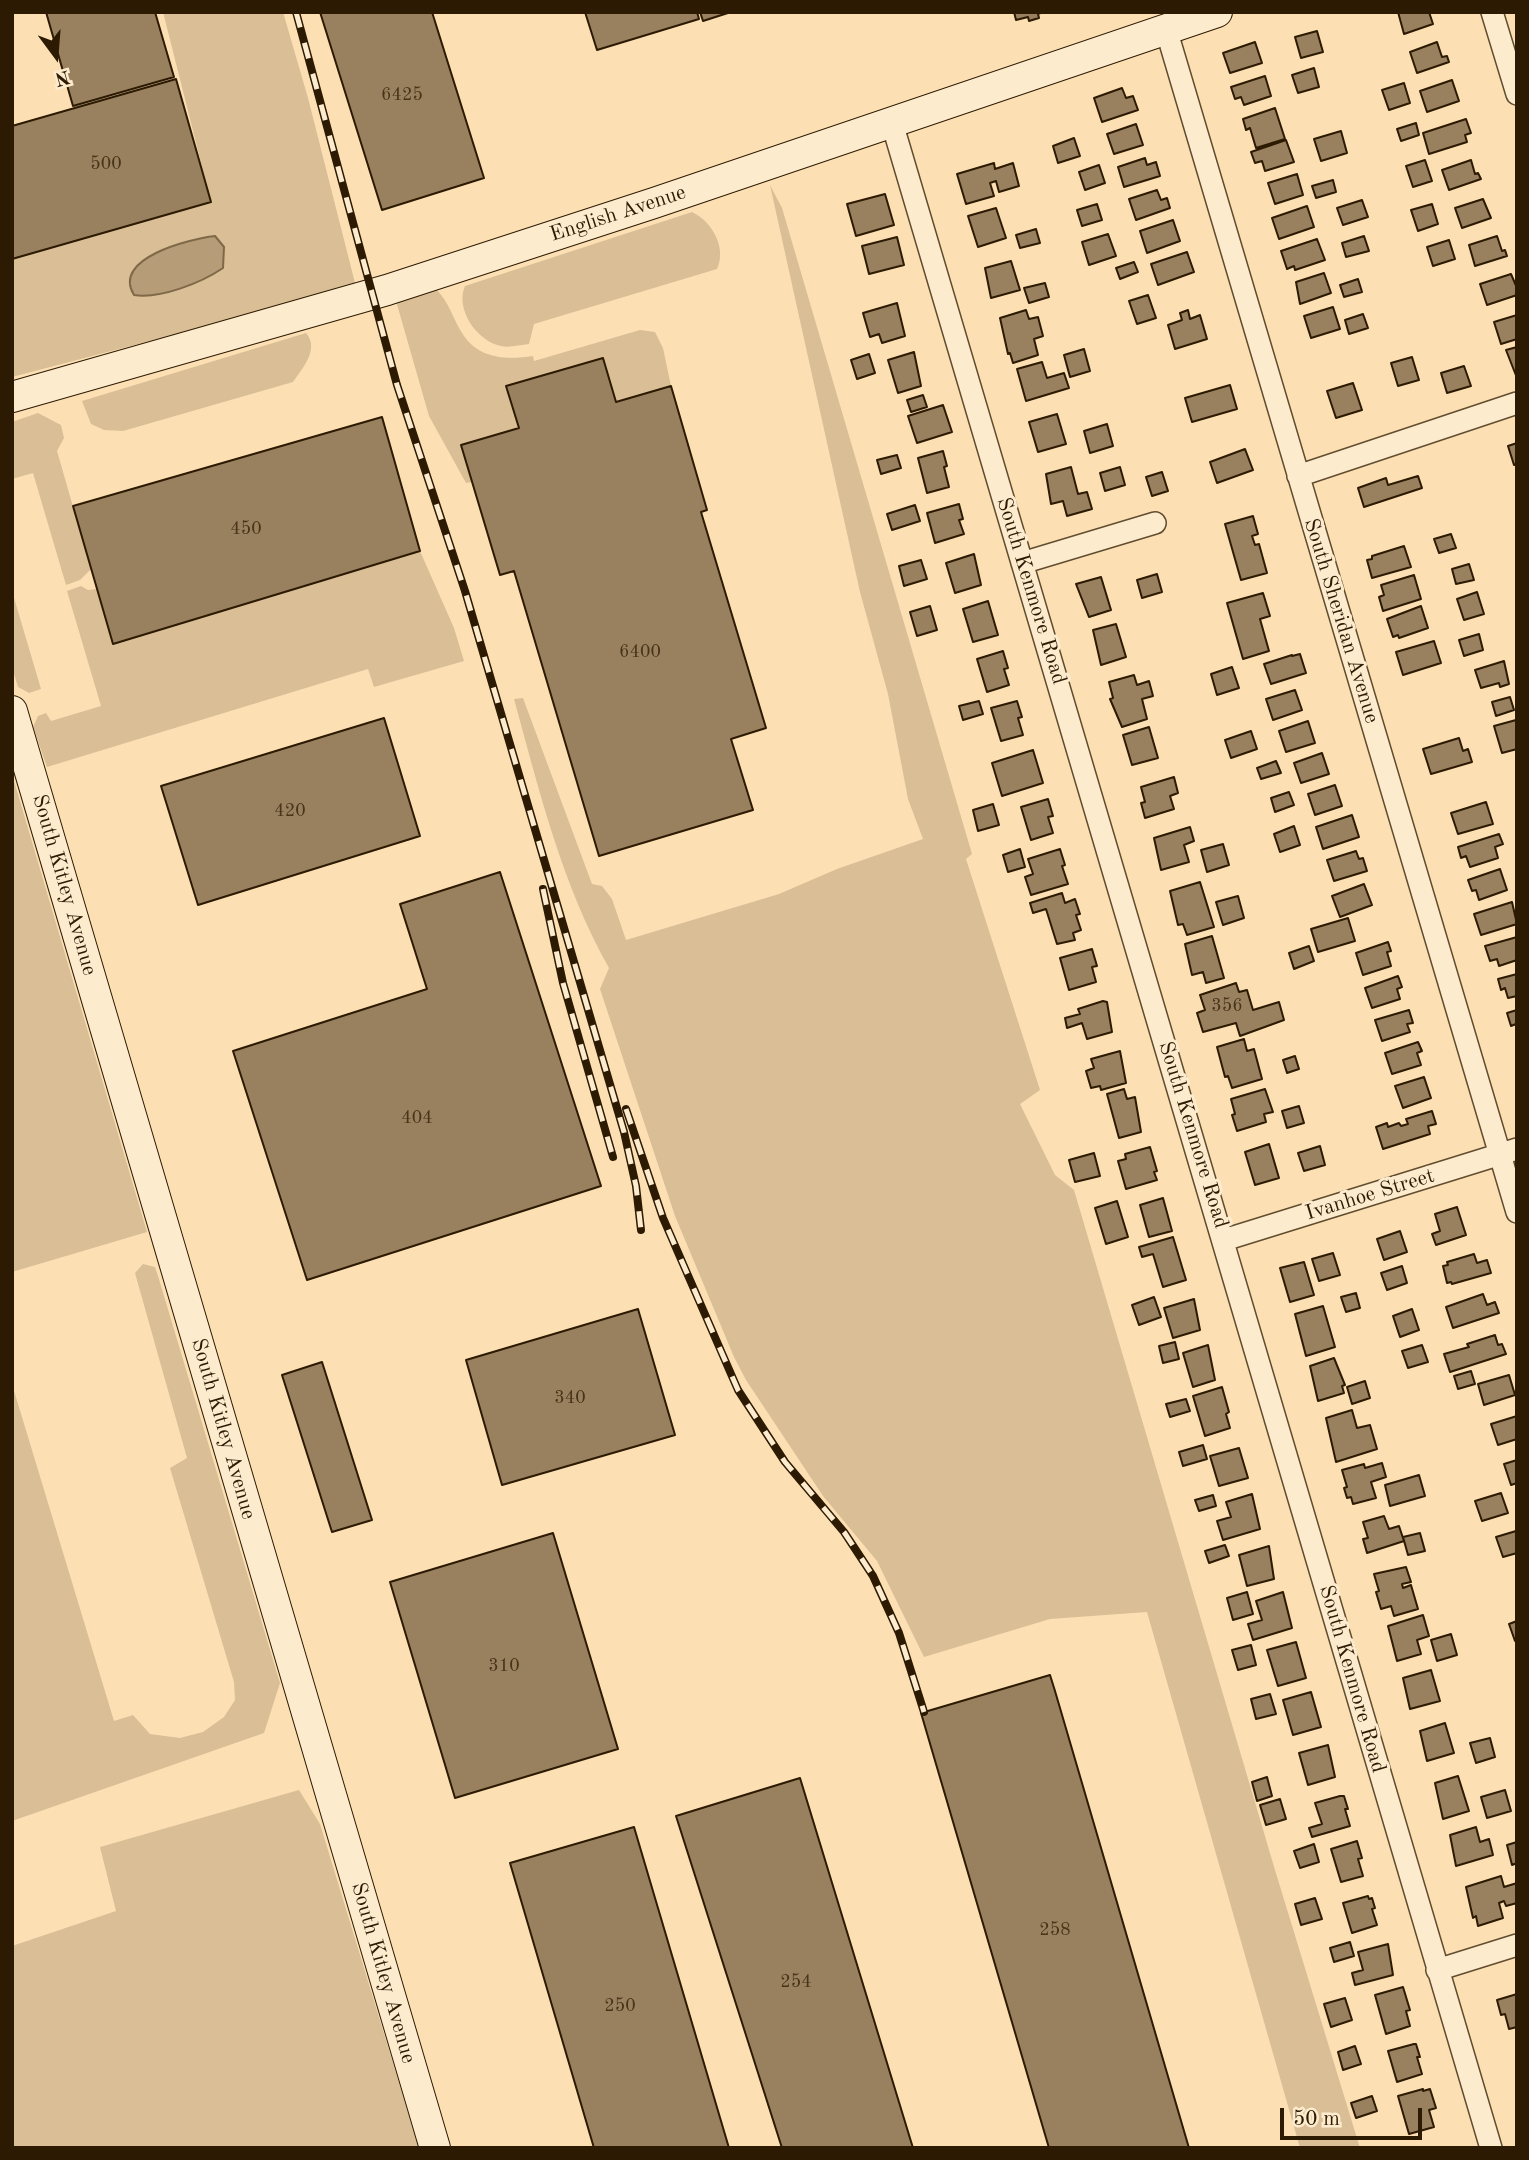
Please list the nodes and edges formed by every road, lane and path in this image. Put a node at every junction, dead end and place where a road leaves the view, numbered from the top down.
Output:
1 (1217, 12) edge
2 (1492, 12) edge
3 (1167, 29) junction
4 (1517, 94) edge
5 (892, 122) junction
6 (12, 397) edge
7 (1517, 403) edge
8 (1298, 476) junction
9 (1155, 523) dead end
10 (1023, 563) junction
11 (12, 711) edge
12 (1508, 1152) edge
13 (1517, 1212) edge
14 (1224, 1240) junction
15 (1517, 1945) edge
16 (1437, 1970) junction
17 (435, 2148) edge
18 (1491, 2148) edge

1 - 3 street, English Avenue
2 - 4 street
3 - 5 street, English Avenue
3 - 8 street, South Sheridan Avenue
5 - 6 street, English Avenue
5 - 10 street, South Kenmore Road
7 - 8 street
8 - 12 street, South Sheridan Avenue
9 - 10 street
10 - 14 street, South Kenmore Road
11 - 17 street, South Kitley Avenue
12 - 13 street, South Sheridan Avenue
12 - 14 street, Ivanhoe Street
14 - 16 street, South Kenmore Road
15 - 16 street
16 - 18 street, South Kenmore Road

